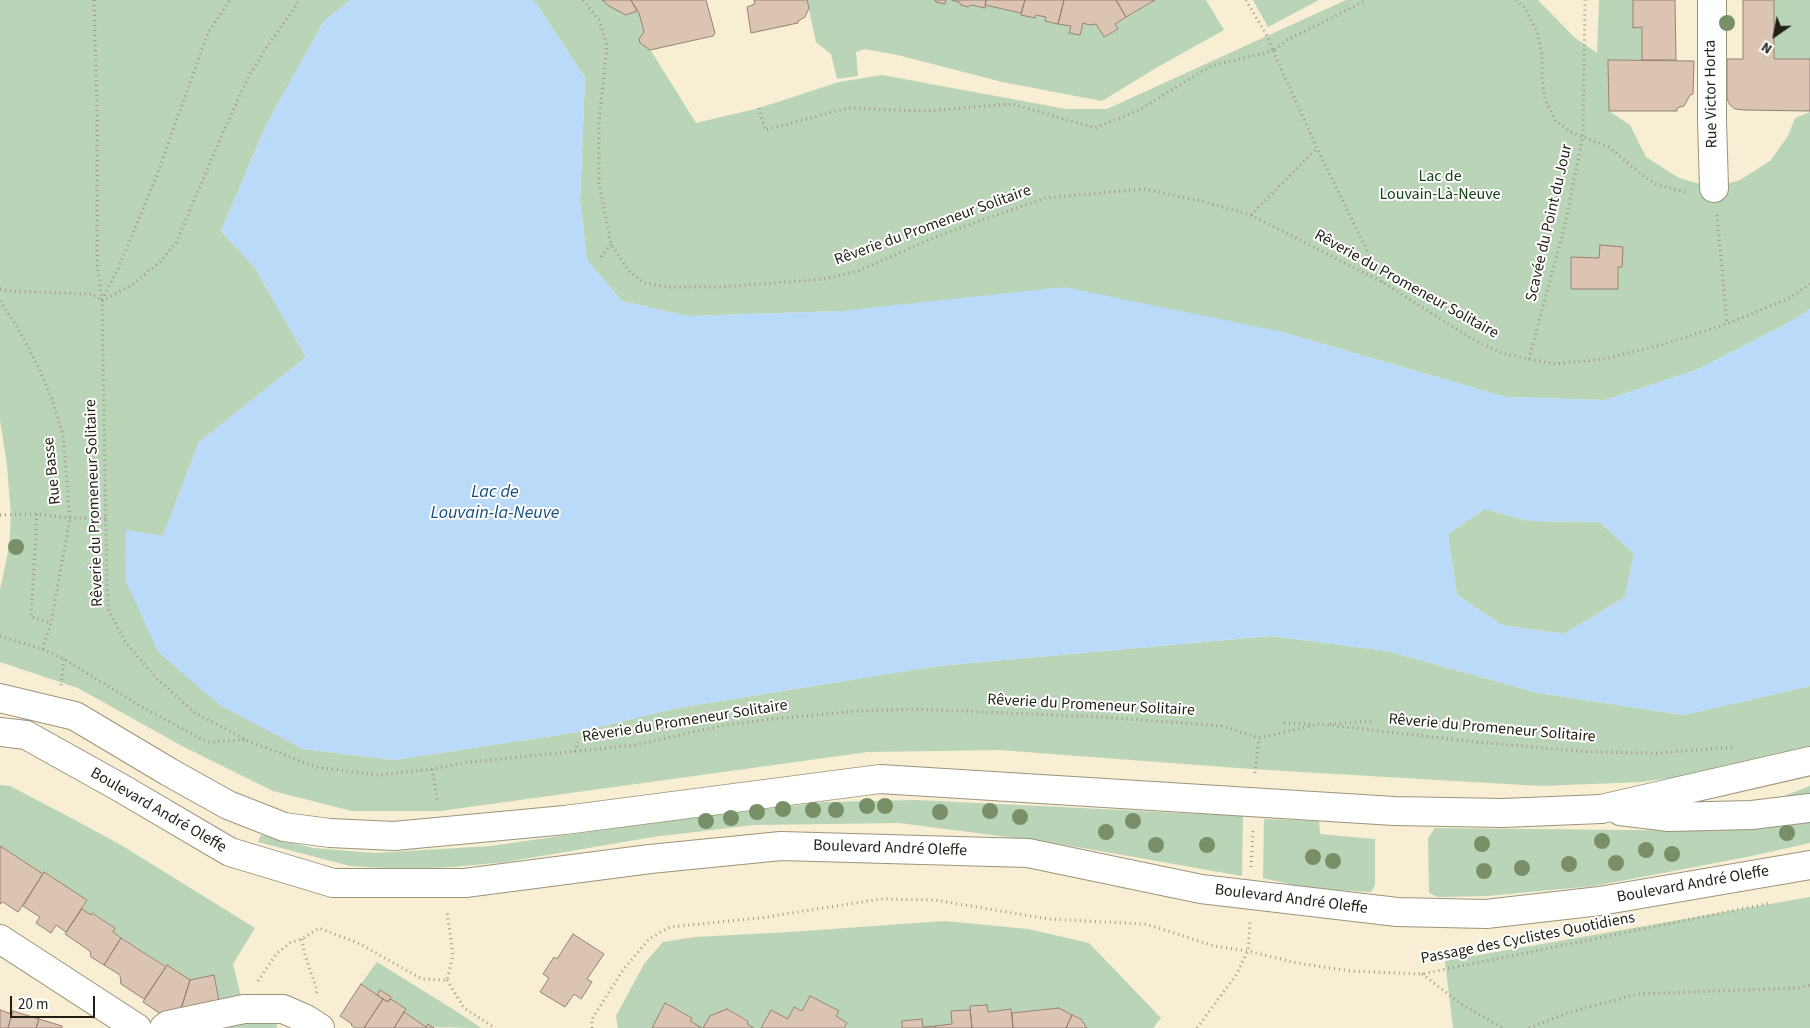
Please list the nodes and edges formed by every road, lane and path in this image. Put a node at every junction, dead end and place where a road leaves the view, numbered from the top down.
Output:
1 (94, 0) edge
2 (230, 0) edge
3 (300, 0) edge
4 (583, 0) edge
5 (1246, 0) edge
6 (1367, 0) edge
7 (1516, 0) edge
8 (1585, 0) edge
9 (1712, 0) edge
10 (1273, 51) junction
11 (759, 108) dead end
12 (1583, 135) junction
13 (1317, 148) junction
14 (1715, 192) junction
15 (1251, 215) junction
16 (611, 244) junction
17 (601, 257) dead end
18 (1384, 284) junction
19 (1810, 284) edge
20 (0, 289) edge
21 (0, 301) edge
22 (102, 301) junction
23 (1727, 324) junction
24 (1529, 359) junction
25 (37, 514) junction
26 (0, 515) edge
27 (70, 518) junction
28 (107, 518) junction
29 (51, 623) junction
30 (0, 636) edge
31 (42, 649) junction
32 (0, 698) edge
33 (1371, 721) dead end
34 (1284, 723) dead end
35 (1319, 724) junction
36 (0, 732) edge
37 (1259, 738) junction
38 (246, 740) junction
39 (578, 742) dead end
40 (1737, 746) dead end
41 (575, 752) junction
42 (1810, 761) edge
43 (432, 769) junction
44 (1255, 774) dead end
45 (1810, 808) edge
46 (1601, 809) junction
47 (440, 811) dead end
48 (1254, 823) dead end
49 (1810, 865) edge
50 (1250, 875) dead end
51 (1771, 903) dead end
52 (447, 910) dead end
53 (1250, 918) dead end
54 (0, 939) edge
55 (302, 939) junction
56 (1248, 950) junction
57 (1422, 974) junction
58 (447, 980) junction
59 (1810, 985) edge
60 (244, 1009) junction
61 (313, 1024) edge
62 (490, 1027) edge
63 (137, 1028) edge
64 (164, 1028) edge
65 (495, 1028) edge
66 (592, 1028) edge
67 (1197, 1028) edge
68 (1503, 1028) edge
69 (1529, 1028) edge

1 - 22 path, Rêverie du Promeneur Solitaire
2 - 22 path
3 - 22 path
4 - 16 path, Rêverie du Promeneur Solitaire
5 - 10 path
6 - 10 path
7 - 12 path
8 - 12 path, Scavée du Point du Jour
9 - 14 main road, Rue Victor Horta
10 - 11 path
10 - 13 path
12 - 14 path
12 - 24 path, Scavée du Point du Jour
13 - 15 path
13 - 18 path
14 - 23 path
15 - 16 path, Rêverie du Promeneur Solitaire
15 - 18 path, Rêverie du Promeneur Solitaire
16 - 17 path
18 - 24 path, Rêverie du Promeneur Solitaire
19 - 23 path, Rêverie du Promeneur Solitaire
20 - 22 path
21 - 27 path, Rue Basse
22 - 28 path, Rêverie du Promeneur Solitaire
23 - 24 path, Rêverie du Promeneur Solitaire
25 - 26 path
25 - 27 path
25 - 29 path
27 - 28 path
27 - 29 path, Rue Basse
28 - 38 path, Rêverie du Promeneur Solitaire
29 - 31 path, Rue Basse
30 - 31 path
31 - 38 path
32 - 46 main road
33 - 35 path
34 - 35 path
35 - 37 path, Rêverie du Promeneur Solitaire
35 - 40 path, Rêverie du Promeneur Solitaire
36 - 49 main road, Boulevard André Oleffe
37 - 41 path, Rêverie du Promeneur Solitaire
37 - 44 path
38 - 43 path, Rêverie du Promeneur Solitaire
39 - 41 path
41 - 43 path, Rêverie du Promeneur Solitaire
42 - 46 main road
43 - 47 path
45 - 46 main road
48 - 50 path
51 - 57 path, Passage des Cyclistes Quotidiens
52 - 58 path
53 - 56 path
54 - 63 main road
55 - 58 path
55 - 60 path
55 - 61 path
56 - 57 path, Passage des Cyclistes Quotidiens
56 - 66 path, Passage des Cyclistes Quotidiens
56 - 67 path
57 - 68 path
58 - 62 path
59 - 69 path
60 - 61 main road
60 - 64 main road
62 - 65 path

